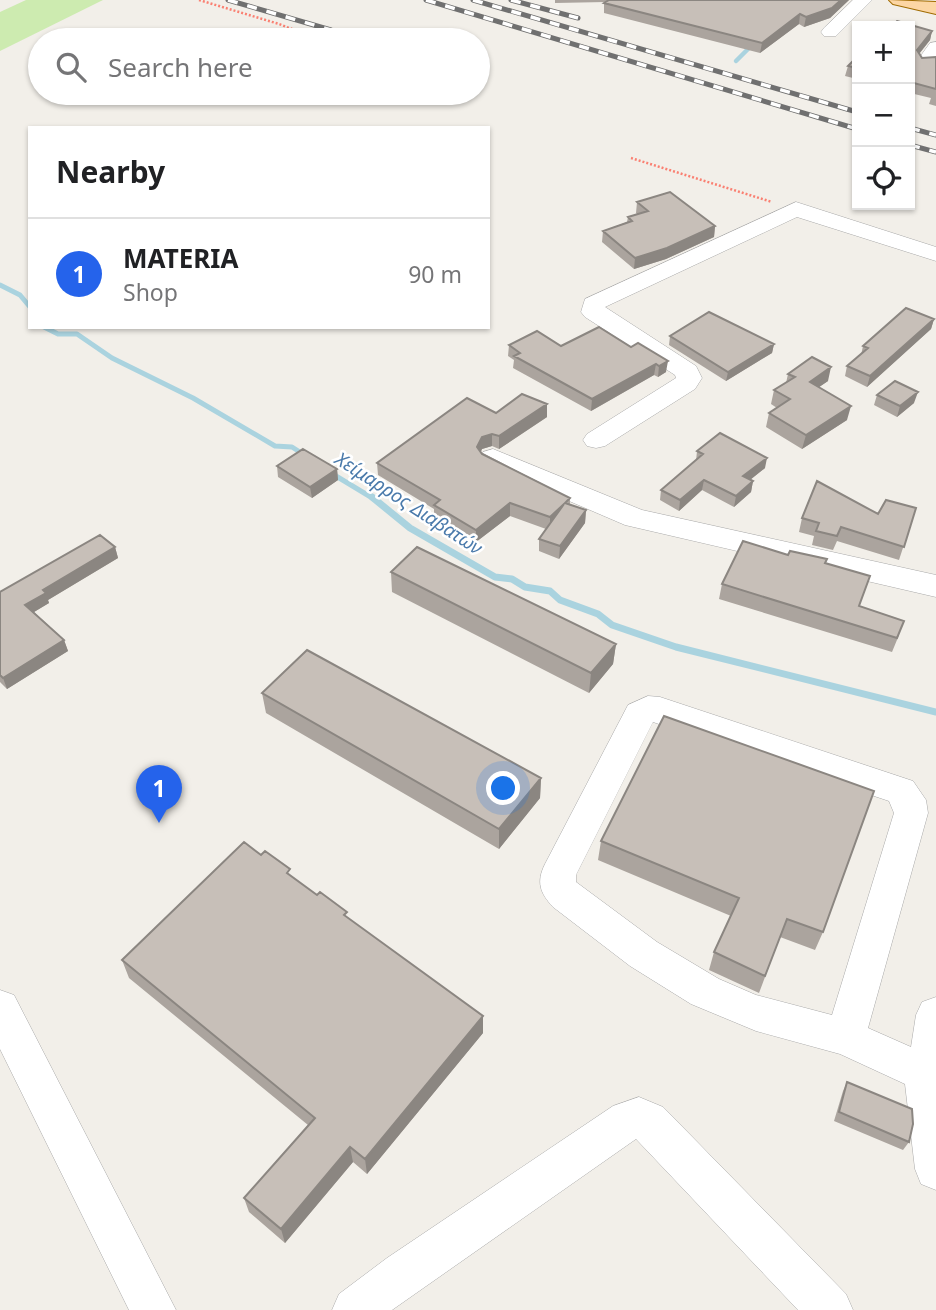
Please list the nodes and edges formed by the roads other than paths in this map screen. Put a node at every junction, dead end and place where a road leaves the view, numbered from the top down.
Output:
1 (863, 0) edge
2 (900, 0) edge
3 (936, 8) edge
4 (830, 32) dead end
5 (936, 254) edge
6 (596, 440) dead end
7 (493, 458) edge
8 (936, 586) edge
9 (0, 1008) edge
10 (936, 1015) edge
11 (845, 1037) junction
12 (11, 1063) edge
13 (928, 1074) junction
14 (936, 1168) edge
15 (153, 1310) edge
16 (355, 1310) edge
17 (830, 1310) edge

1 - 4 street
2 - 3 main road
5 - 6 street
7 - 8 street
9 - 12 street
10 - 13 street
11 - 11 street
11 - 13 street
12 - 15 street
13 - 14 street
16 - 17 street

